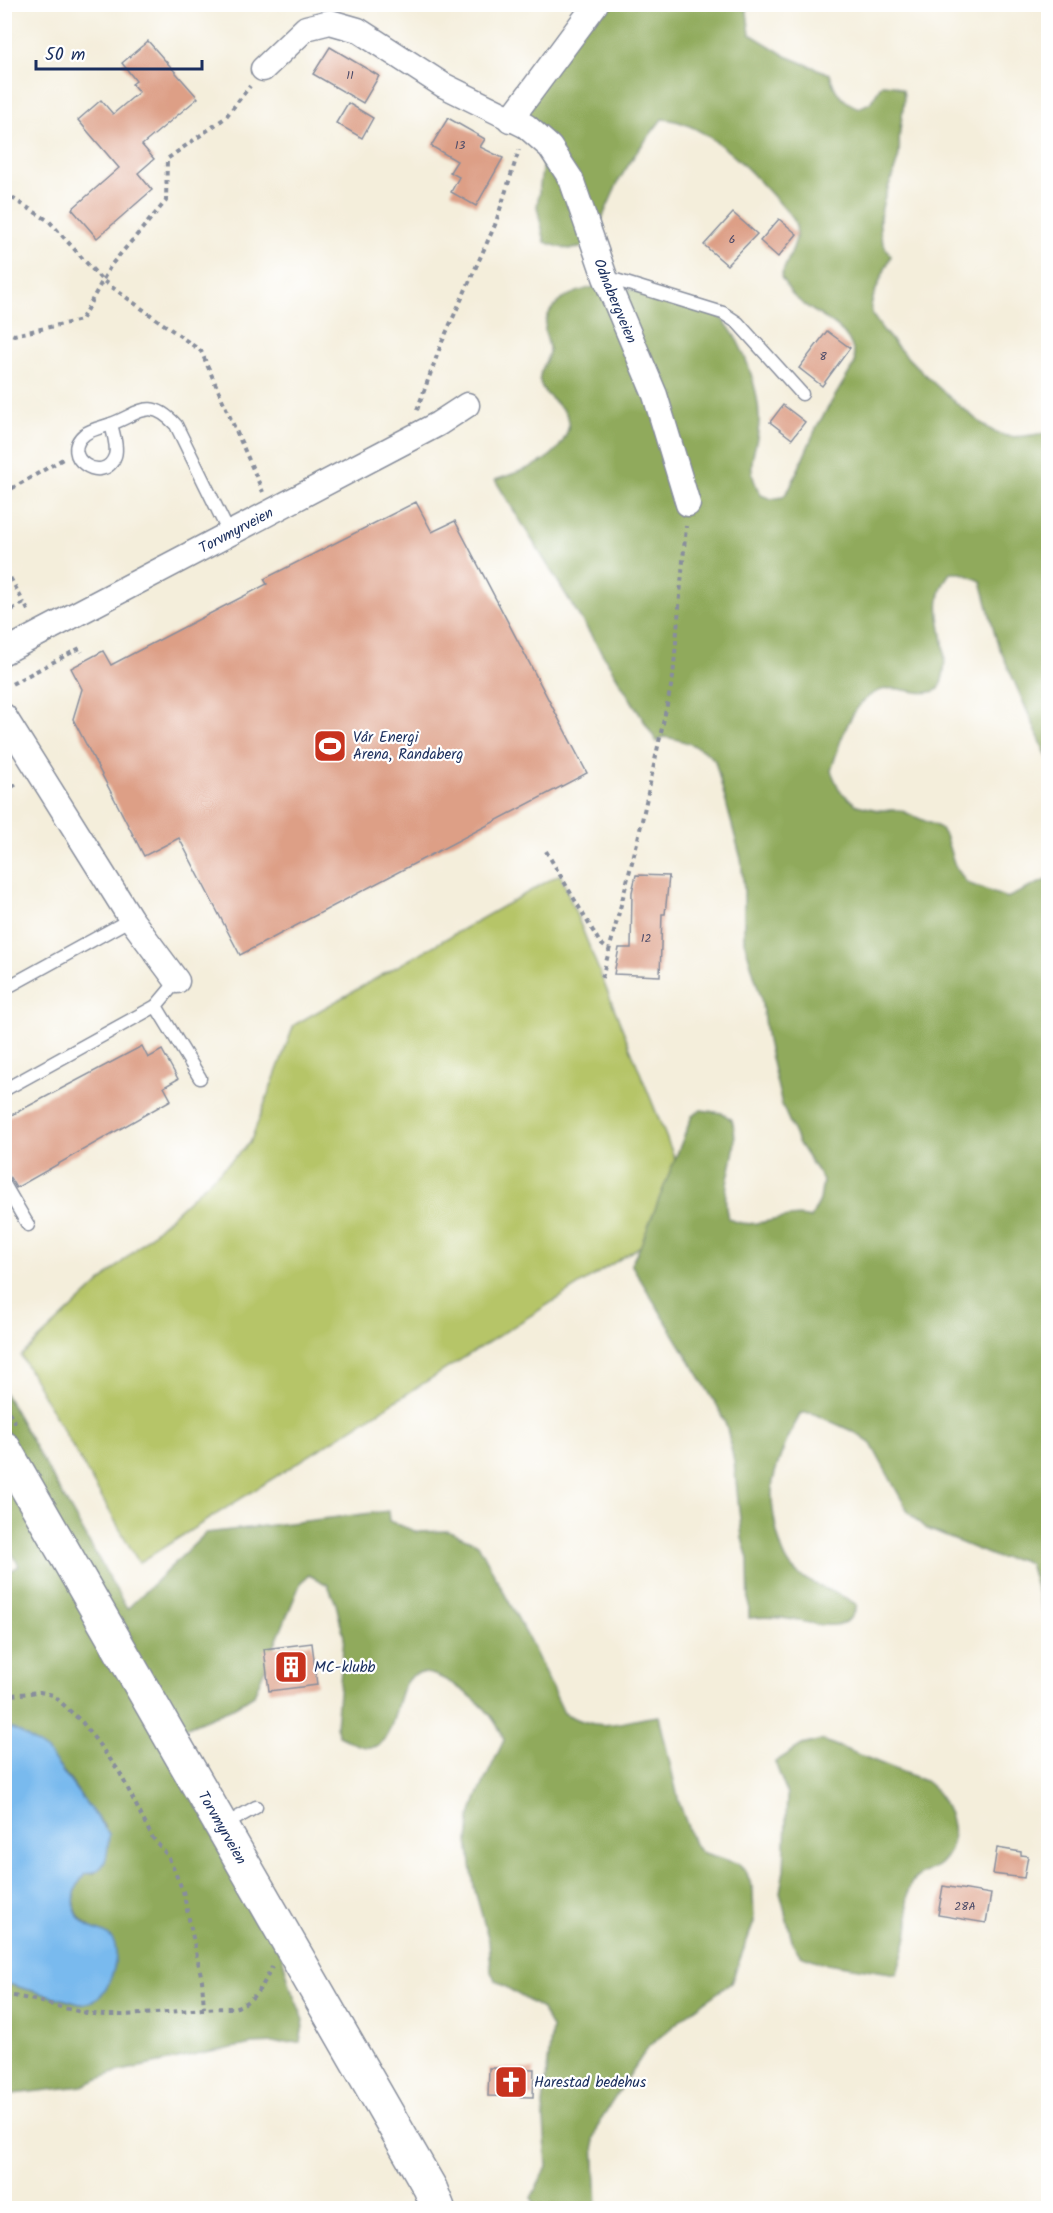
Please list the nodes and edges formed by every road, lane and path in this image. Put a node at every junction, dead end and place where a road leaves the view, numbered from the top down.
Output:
1 (596, 4) edge
2 (263, 69) joint
3 (518, 123) junction
4 (4, 193) edge
5 (605, 277) junction
6 (102, 280) junction
7 (4, 331) edge
8 (802, 394) dead end
9 (467, 405) dead end
10 (111, 424) junction
11 (422, 433) junction
12 (76, 451) junction
13 (4, 493) edge
14 (264, 495) dead end
15 (688, 504) joint
16 (230, 535) junction
17 (5, 569) edge
18 (24, 603) junction
19 (4, 614) edge
20 (30, 614) dead end
21 (4, 652) edge
22 (82, 652) dead end
23 (4, 688) edge
24 (4, 716) edge
25 (546, 851) dead end
26 (131, 919) junction
27 (610, 951) junction
28 (602, 978) dead end
29 (177, 981) joint
30 (4, 989) edge
31 (156, 1006) junction
32 (200, 1078) dead end
33 (4, 1090) edge
34 (4, 1184) edge
35 (28, 1225) dead end
36 (4, 1448) edge
37 (4, 1698) edge
38 (256, 1807) dead end
39 (222, 1826) junction
40 (288, 1942) junction
41 (4, 1995) edge
42 (204, 2008) junction
43 (438, 2208) edge

1 - 3 street
2 - 3 street, Odnabergveien
2 - 6 path
3 - 5 street, Odnabergveien
3 - 11 path
4 - 6 path
5 - 8 lane
5 - 15 street, Odnabergveien
6 - 7 path
6 - 14 path
9 - 11 street, Torvmyrveien
10 - 12 lane
10 - 12 lane
10 - 16 lane
11 - 16 street, Torvmyrveien
12 - 13 path
15 - 27 path
16 - 21 street, Torvmyrveien
17 - 18 path
18 - 19 path
18 - 20 path
22 - 23 path
24 - 26 street
25 - 27 path
26 - 29 street
26 - 30 lane
27 - 28 path
29 - 31 lane
31 - 32 lane
31 - 33 lane
34 - 35 lane
36 - 39 main road, Torvmyrveien
37 - 42 path
38 - 39 lane
39 - 40 main road, Torvmyrveien
40 - 42 path
40 - 43 main road, Torvmyrveien
41 - 42 path

